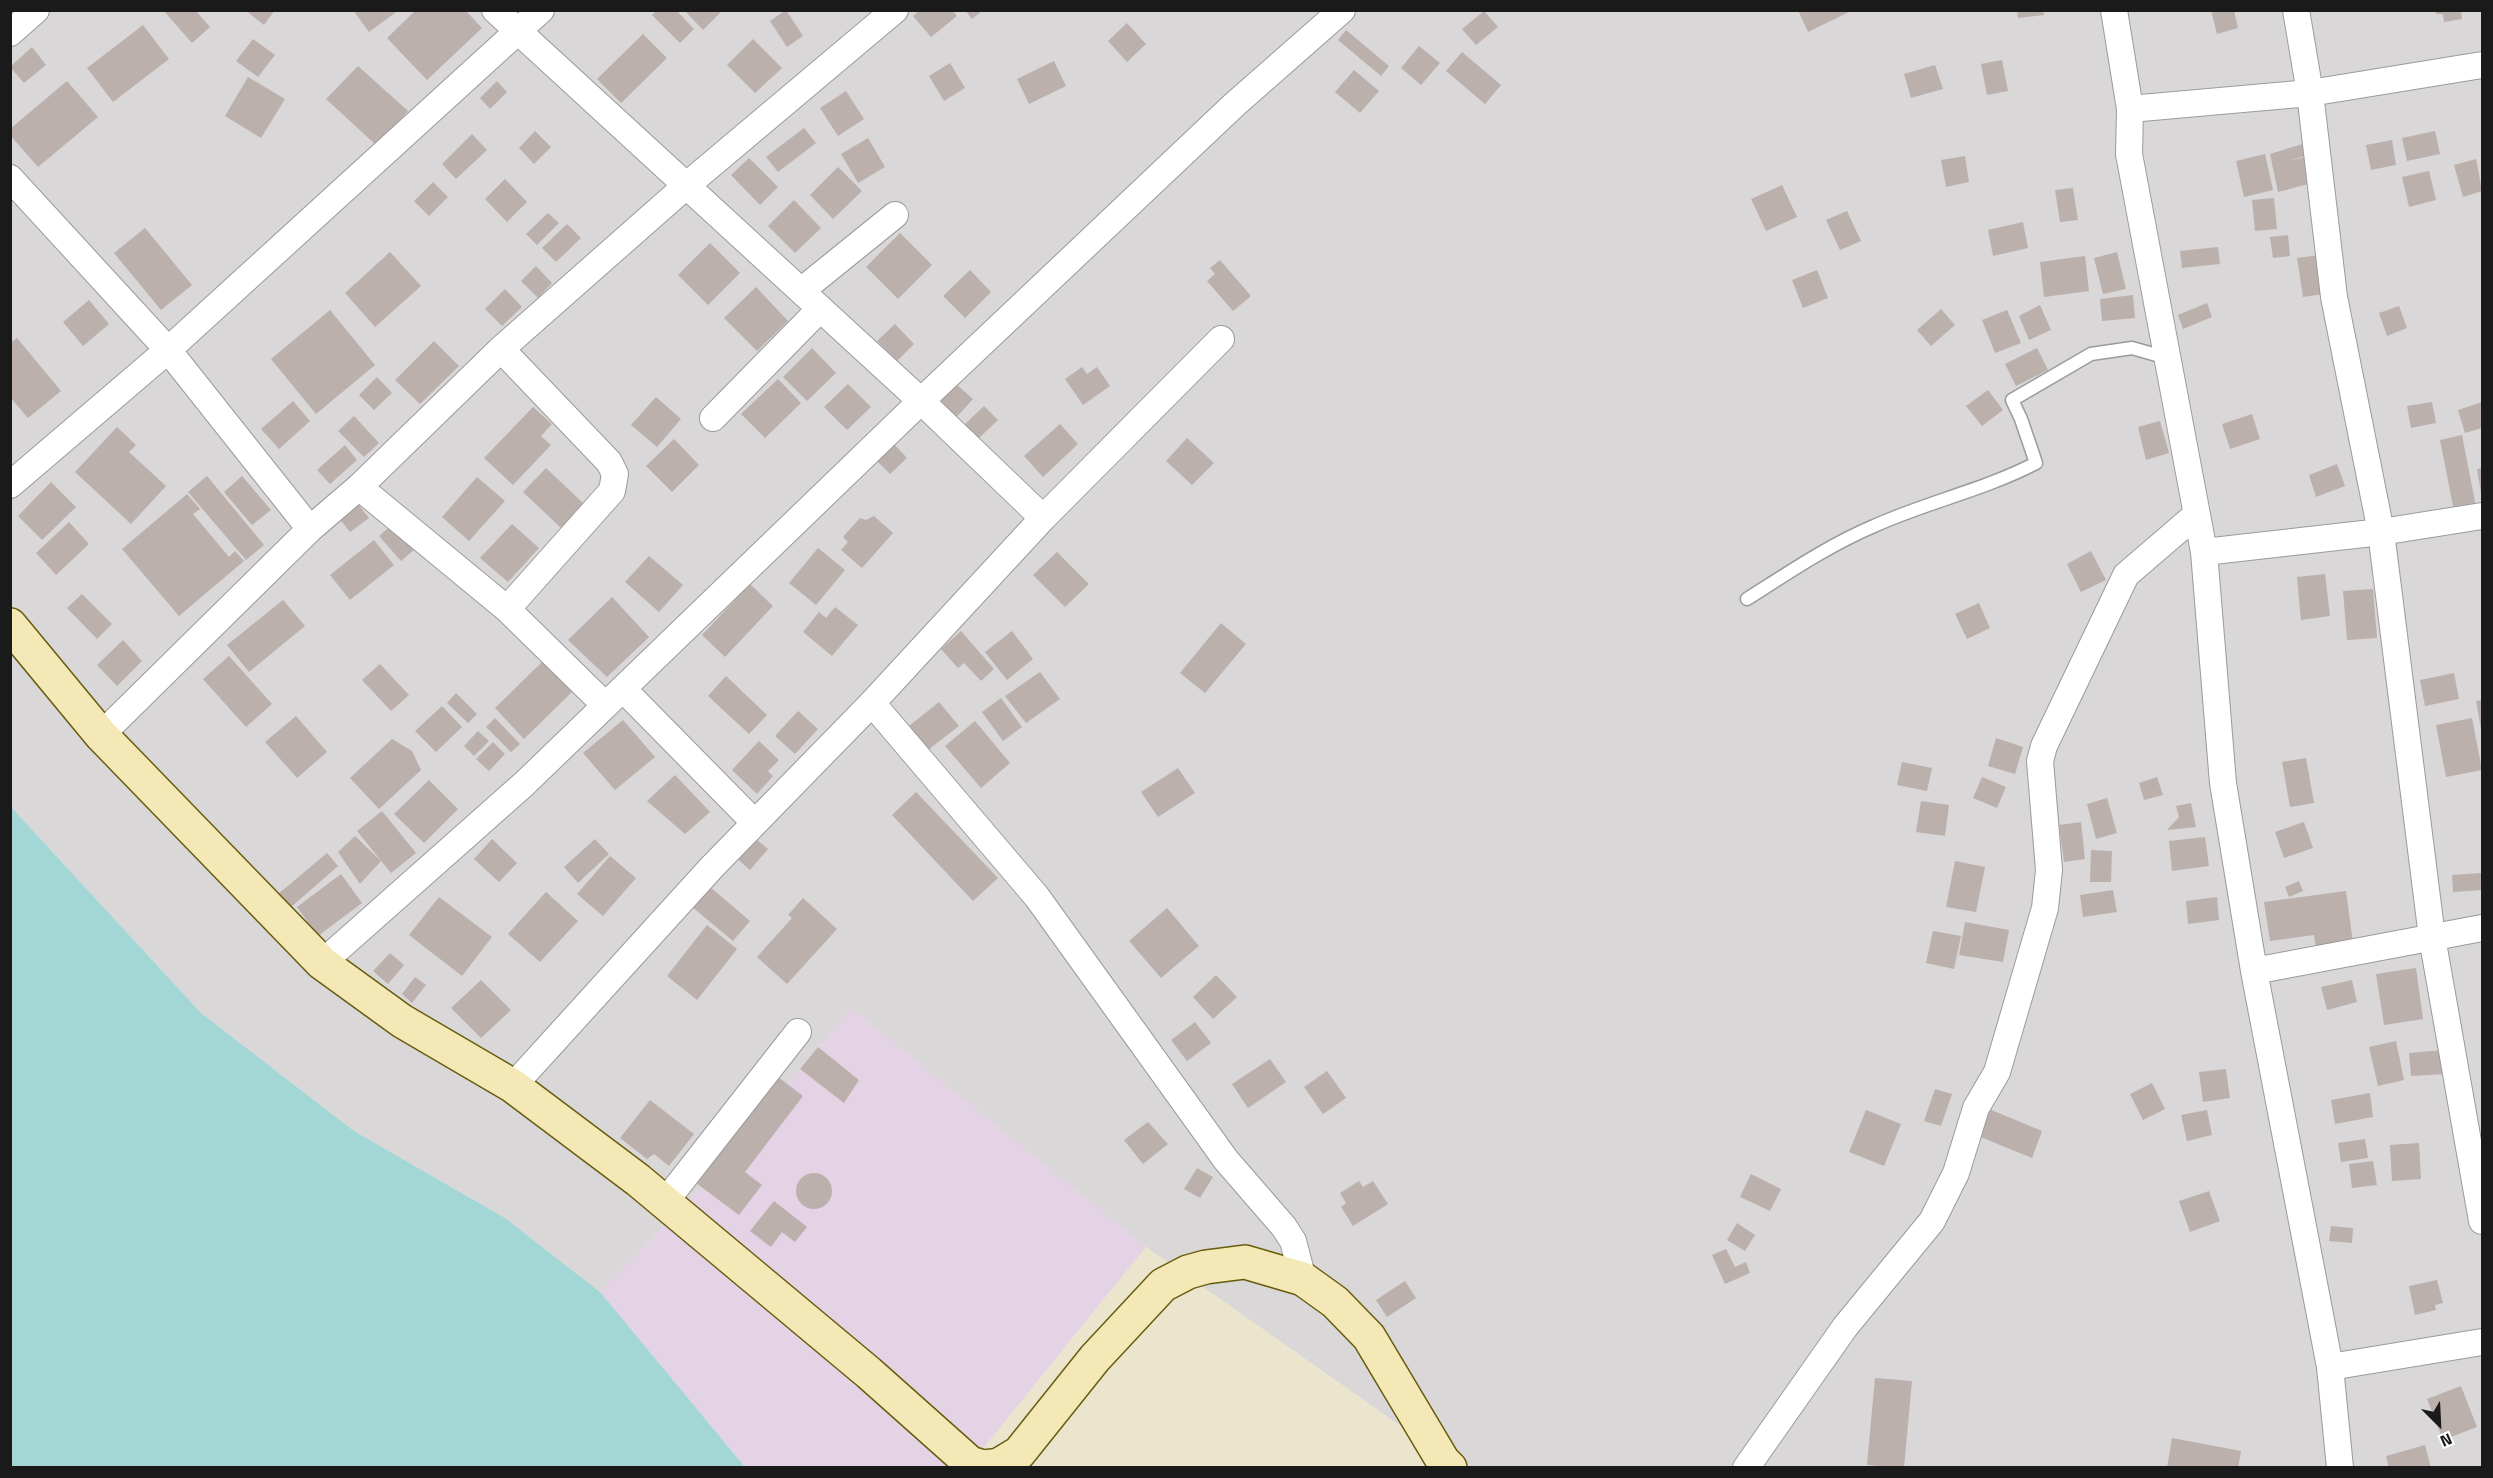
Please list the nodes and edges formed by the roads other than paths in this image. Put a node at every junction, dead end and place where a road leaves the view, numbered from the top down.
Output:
1 (36, 10) edge
2 (495, 10) edge
3 (541, 10) edge
4 (895, 10) edge
5 (1342, 10) edge
6 (2114, 10) edge
7 (2296, 10) edge
8 (518, 31) junction
9 (10, 33) edge
10 (2482, 65) edge
11 (2310, 93) junction
12 (2130, 109) junction
13 (10, 178) edge
14 (687, 185) junction
15 (896, 215) dead end
16 (801, 291) junction
17 (820, 309) junction
18 (1221, 339) dead end
19 (168, 350) junction
20 (501, 350) junction
21 (2167, 358) junction
22 (921, 400) junction
23 (713, 418) dead end
24 (10, 485) edge
25 (359, 487) junction
26 (2197, 514) junction
27 (2482, 516) edge
28 (1043, 518) junction
29 (310, 529) junction
30 (2381, 532) junction
31 (2204, 552) junction
32 (1747, 599) dead end
33 (507, 609) junction
34 (10, 625) edge
35 (614, 697) junction
36 (872, 703) junction
37 (101, 735) junction
38 (755, 823) junction
39 (2482, 928) edge
40 (2432, 937) junction
41 (322, 963) junction
42 (2254, 971) junction
43 (798, 1032) dead end
44 (513, 1086) junction
45 (665, 1202) junction
46 (2482, 1221) edge
47 (1303, 1279) junction
48 (2482, 1342) edge
49 (2330, 1367) junction
50 (1450, 1467) edge
51 (1746, 1467) edge
52 (2340, 1467) edge

1 - 9 street
2 - 8 street
3 - 8 street
4 - 14 street
5 - 22 street
6 - 12 street
7 - 11 street
8 - 14 street
8 - 19 street
10 - 11 street
11 - 12 street
11 - 30 street
12 - 21 street
13 - 19 street
14 - 16 street
14 - 20 street
15 - 16 street
16 - 17 street
17 - 22 street
17 - 23 street
18 - 28 street
19 - 24 street
19 - 29 street
20 - 25 street
20 - 33 street
21 - 26 street
21 - 32 lane
22 - 28 street
22 - 35 street
25 - 29 street
25 - 33 street
26 - 31 street
26 - 51 street
27 - 30 street
28 - 36 street
29 - 37 street
30 - 31 street
30 - 40 street
31 - 42 street
33 - 35 street
34 - 37 street
35 - 38 street
35 - 41 street
36 - 38 street
36 - 47 street
37 - 41 street
38 - 44 street
39 - 40 street
40 - 42 street
40 - 46 street
41 - 44 street
42 - 49 street
43 - 45 street
44 - 45 street
45 - 47 street
47 - 50 street
48 - 49 street
49 - 52 street

